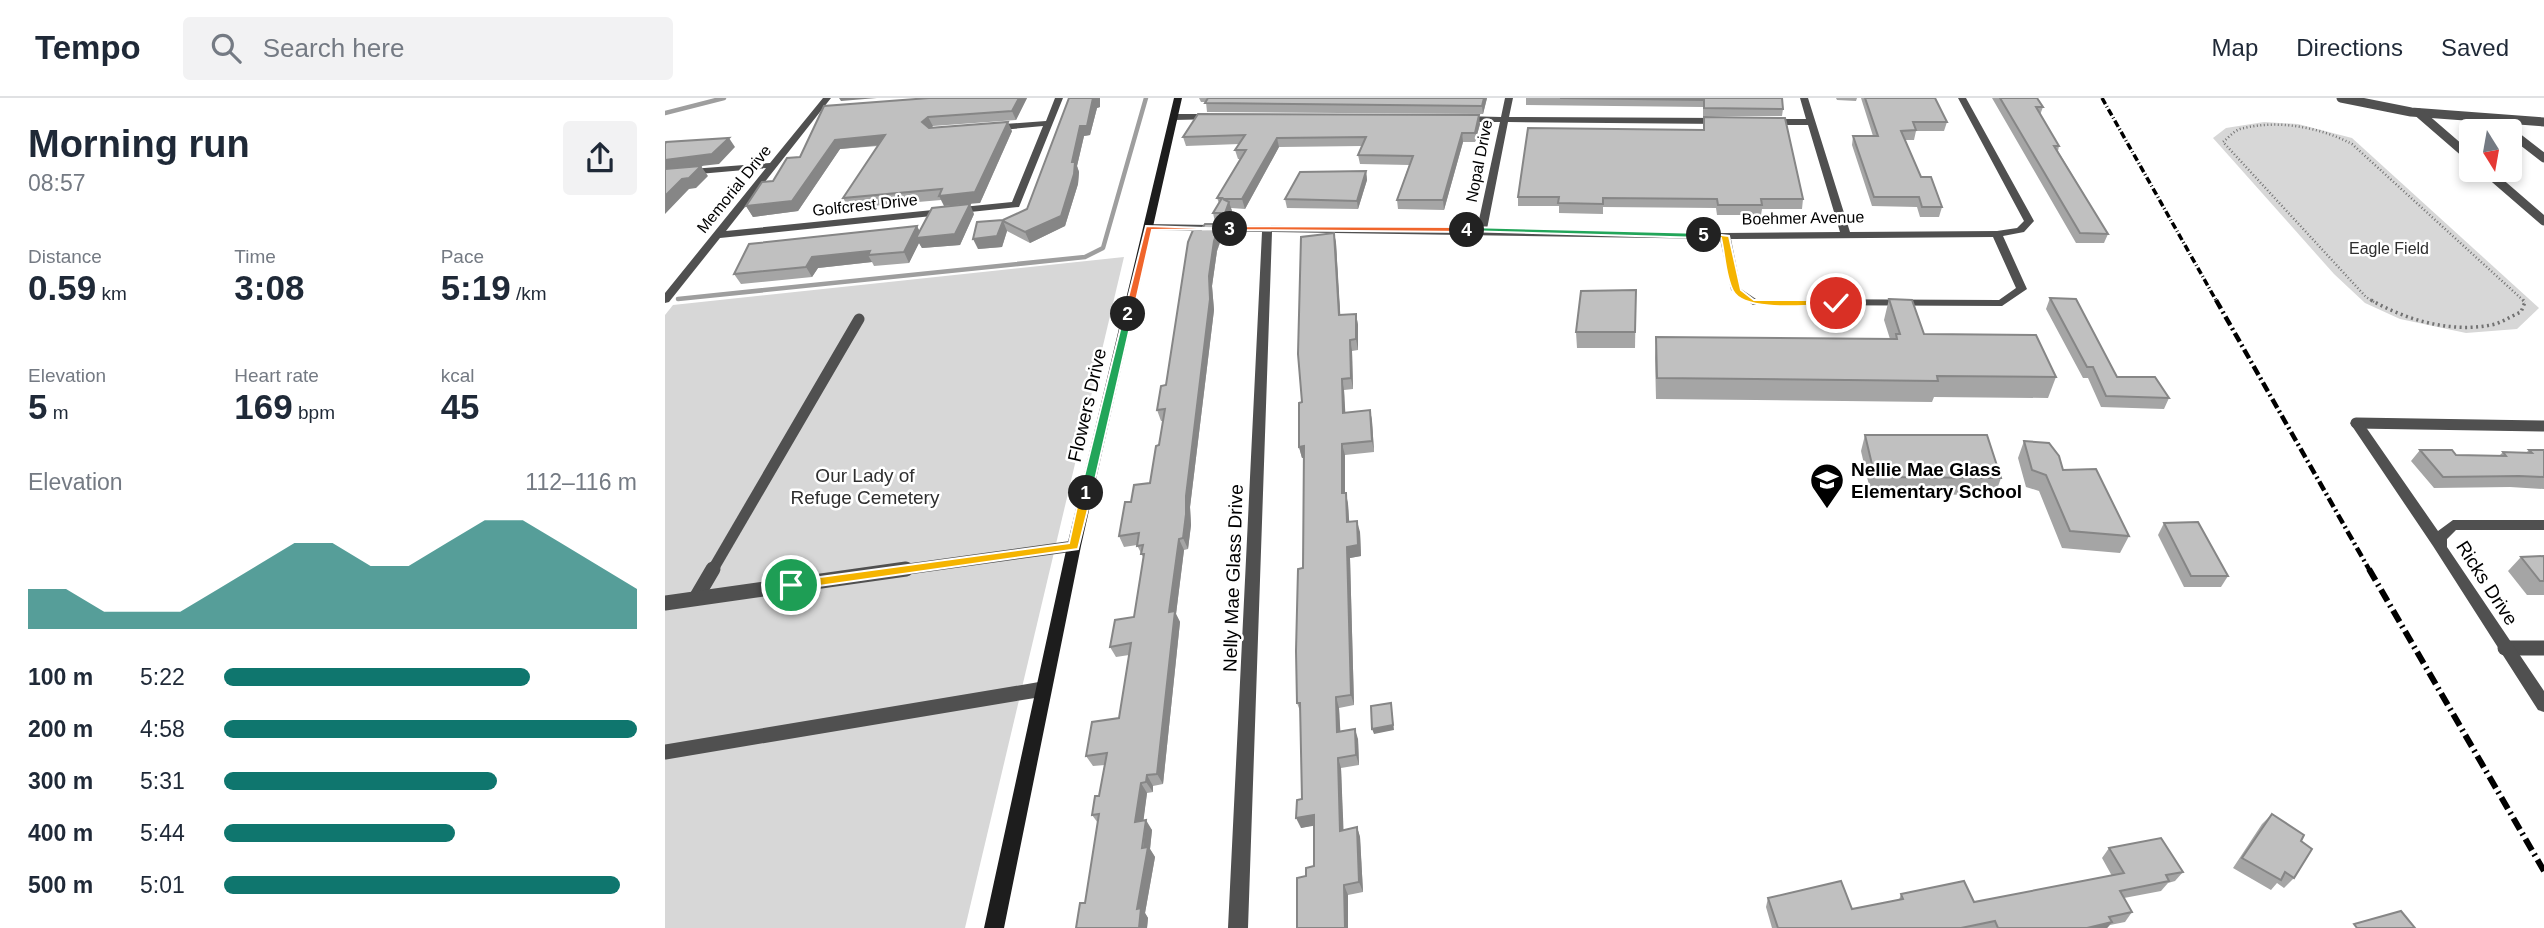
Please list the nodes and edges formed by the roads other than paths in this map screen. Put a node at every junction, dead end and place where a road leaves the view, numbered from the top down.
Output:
1 (827, 98) edge
2 (1059, 98) edge
3 (1178, 98) edge
4 (1509, 98) edge
5 (1804, 98) edge
6 (1962, 98) edge
7 (2341, 98) edge
8 (830, 109) edge
9 (817, 110) junction
10 (2419, 113) junction
11 (1174, 117) junction
12 (1229, 117) edge
13 (1449, 119) edge
14 (1504, 119) junction
15 (2483, 119) edge
16 (1739, 121) edge
17 (1753, 121) edge
18 (2522, 121) edge
19 (1809, 122) junction
20 (2544, 122) edge
21 (1049, 123) junction
22 (985, 128) edge
23 (2522, 141) edge
24 (2459, 148) edge
25 (2544, 158) edge
26 (774, 165) junction
27 (665, 174) edge
28 (2499, 182) edge
29 (2544, 221) edge
30 (1149, 227) junction
31 (1267, 229) junction
32 (1482, 230) junction
33 (1845, 233) junction
34 (1997, 234) junction
35 (718, 235) junction
36 (1725, 236) junction
37 (665, 300) edge
38 (859, 319) dead end
39 (2356, 423) joint
40 (2544, 426) edge
41 (2544, 524) edge
42 (2440, 545) junction
43 (1074, 546) junction
44 (696, 598) junction
45 (665, 603) edge
46 (2505, 648) junction
47 (2544, 648) edge
48 (1043, 689) junction
49 (2544, 705) edge
50 (665, 752) edge
51 (994, 928) edge
52 (1238, 928) edge

1 - 9 street, Memorial Drive
2 - 21 street
3 - 11 street, Flowers Drive
4 - 14 street, Nopal Drive
5 - 19 street
6 - 34 street
7 - 10 lane
8 - 9 lane
9 - 26 street, Memorial Drive
10 - 15 lane
10 - 24 lane
11 - 12 street
11 - 30 street, Flowers Drive
13 - 14 street
14 - 16 street
14 - 32 street, Nopal Drive
17 - 19 street
18 - 20 lane
19 - 33 street
21 - 22 street
21 - 35 street, Golfcrest Drive
23 - 25 lane
26 - 27 street
26 - 35 street, Memorial Drive
28 - 29 lane
30 - 31 street, Boehmer Avenue
30 - 43 street, Flowers Drive
31 - 32 street, Boehmer Avenue
31 - 52 street, Nelly Mae Glass Drive
32 - 36 street, Boehmer Avenue
33 - 34 street, Boehmer Avenue
33 - 36 street, Boehmer Avenue
34 - 36 street
35 - 37 street, Memorial Drive
38 - 44 lane
39 - 40 lane
39 - 42 street
41 - 42 street, Ricks Drive
42 - 46 street, Ricks Drive
43 - 44 lane
43 - 48 street, Flowers Drive
44 - 45 lane
46 - 47 lane
46 - 49 street, Ricks Drive
48 - 50 lane
48 - 51 street, Flowers Drive

